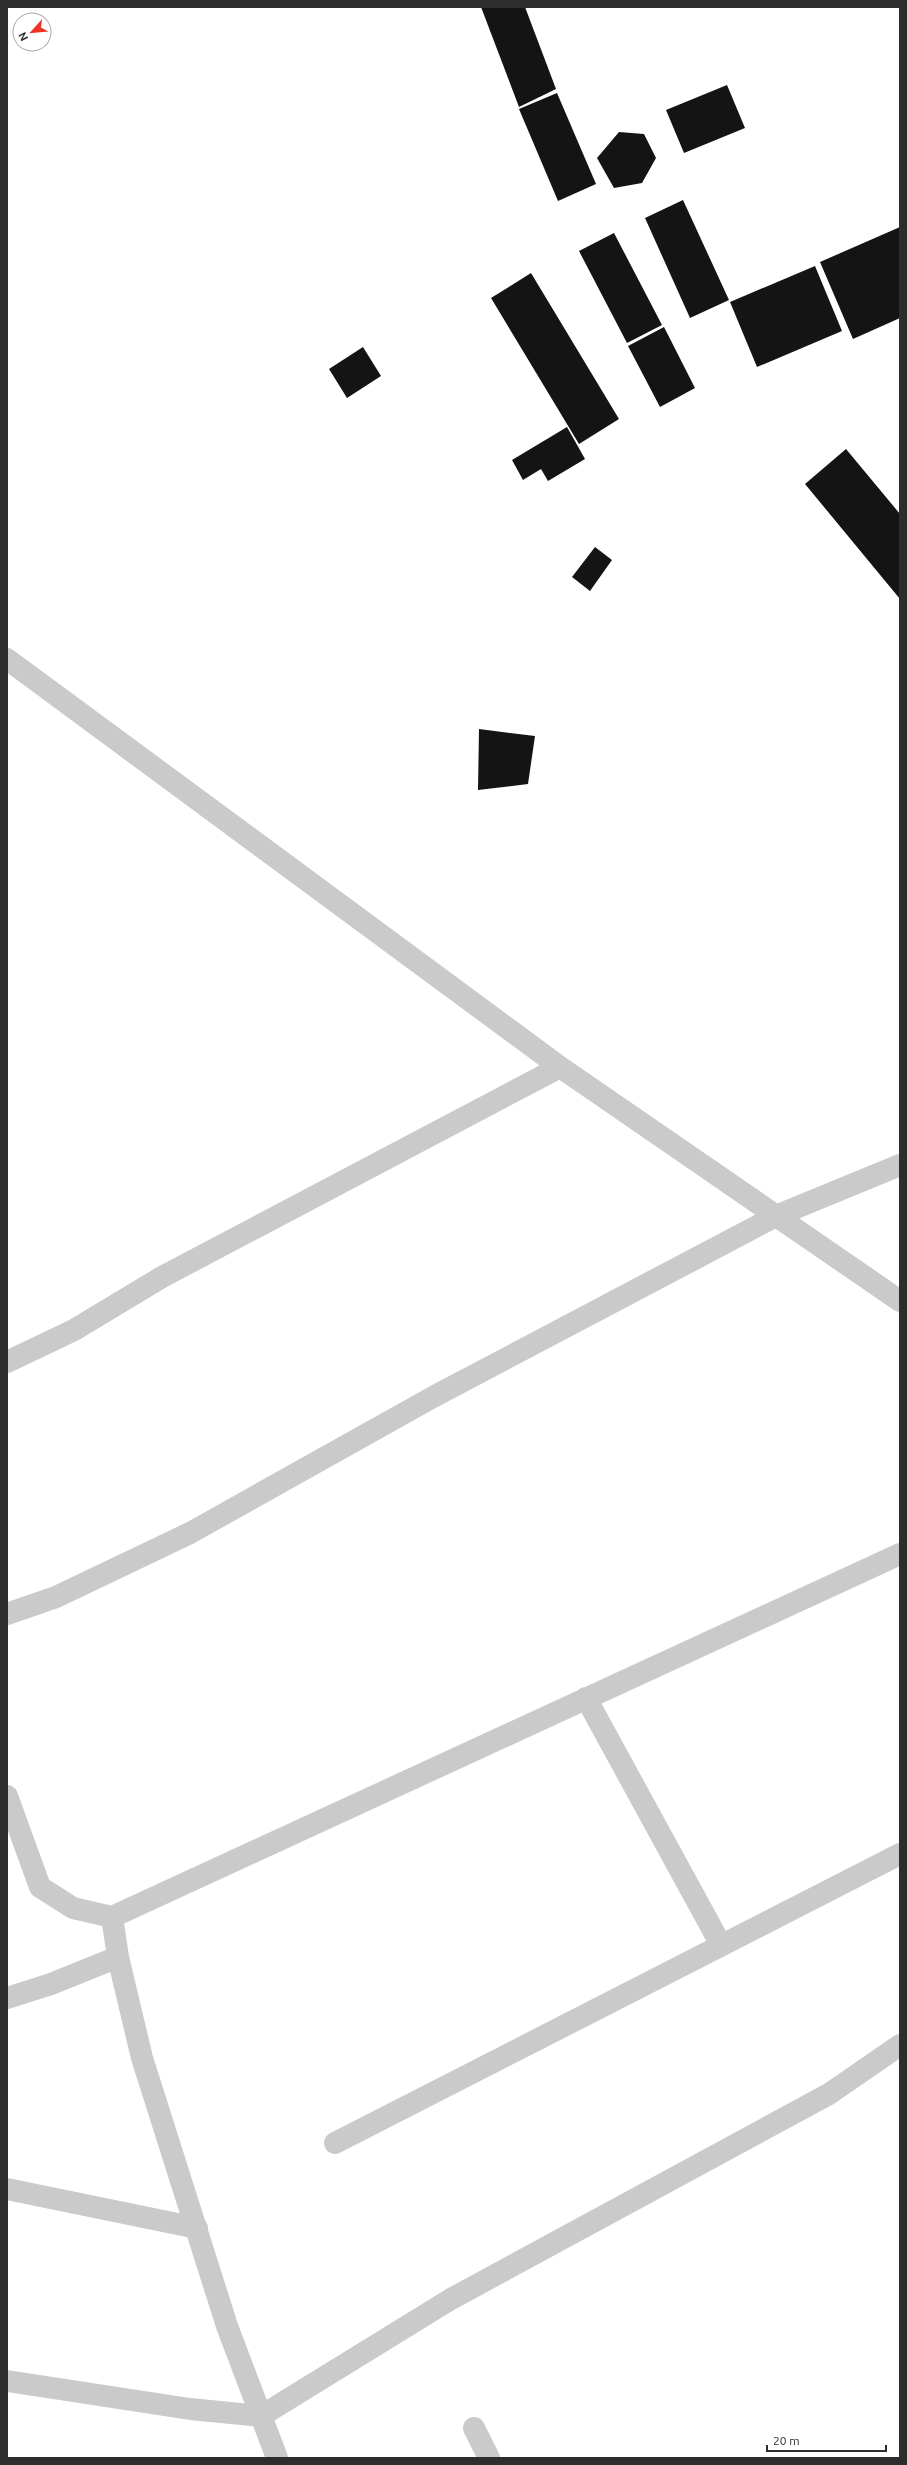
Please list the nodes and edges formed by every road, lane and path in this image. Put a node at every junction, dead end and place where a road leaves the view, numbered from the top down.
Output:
1 (7, 659) edge
2 (560, 1067) junction
3 (900, 1165) edge
4 (776, 1216) junction
5 (900, 1301) edge
6 (7, 1362) edge
7 (900, 1554) edge
8 (7, 1614) edge
9 (586, 1698) junction
10 (7, 1796) edge
11 (900, 1854) edge
12 (112, 1917) junction
13 (721, 1945) junction
14 (118, 1957) junction
15 (7, 1998) edge
16 (900, 2045) edge
17 (334, 2143) dead end
18 (7, 2189) edge
19 (197, 2228) junction
20 (7, 2381) edge
21 (261, 2416) junction
22 (474, 2428) dead end
23 (277, 2458) edge
24 (489, 2458) edge

1 - 2 street
2 - 4 street
2 - 6 street
3 - 4 street
4 - 5 street
4 - 8 street
7 - 9 street
9 - 12 street
9 - 13 street
10 - 12 street
11 - 13 street
12 - 14 street
13 - 17 street
14 - 15 street
14 - 19 street
16 - 21 street
18 - 19 street
19 - 21 street
20 - 21 street
21 - 23 street
22 - 24 street

